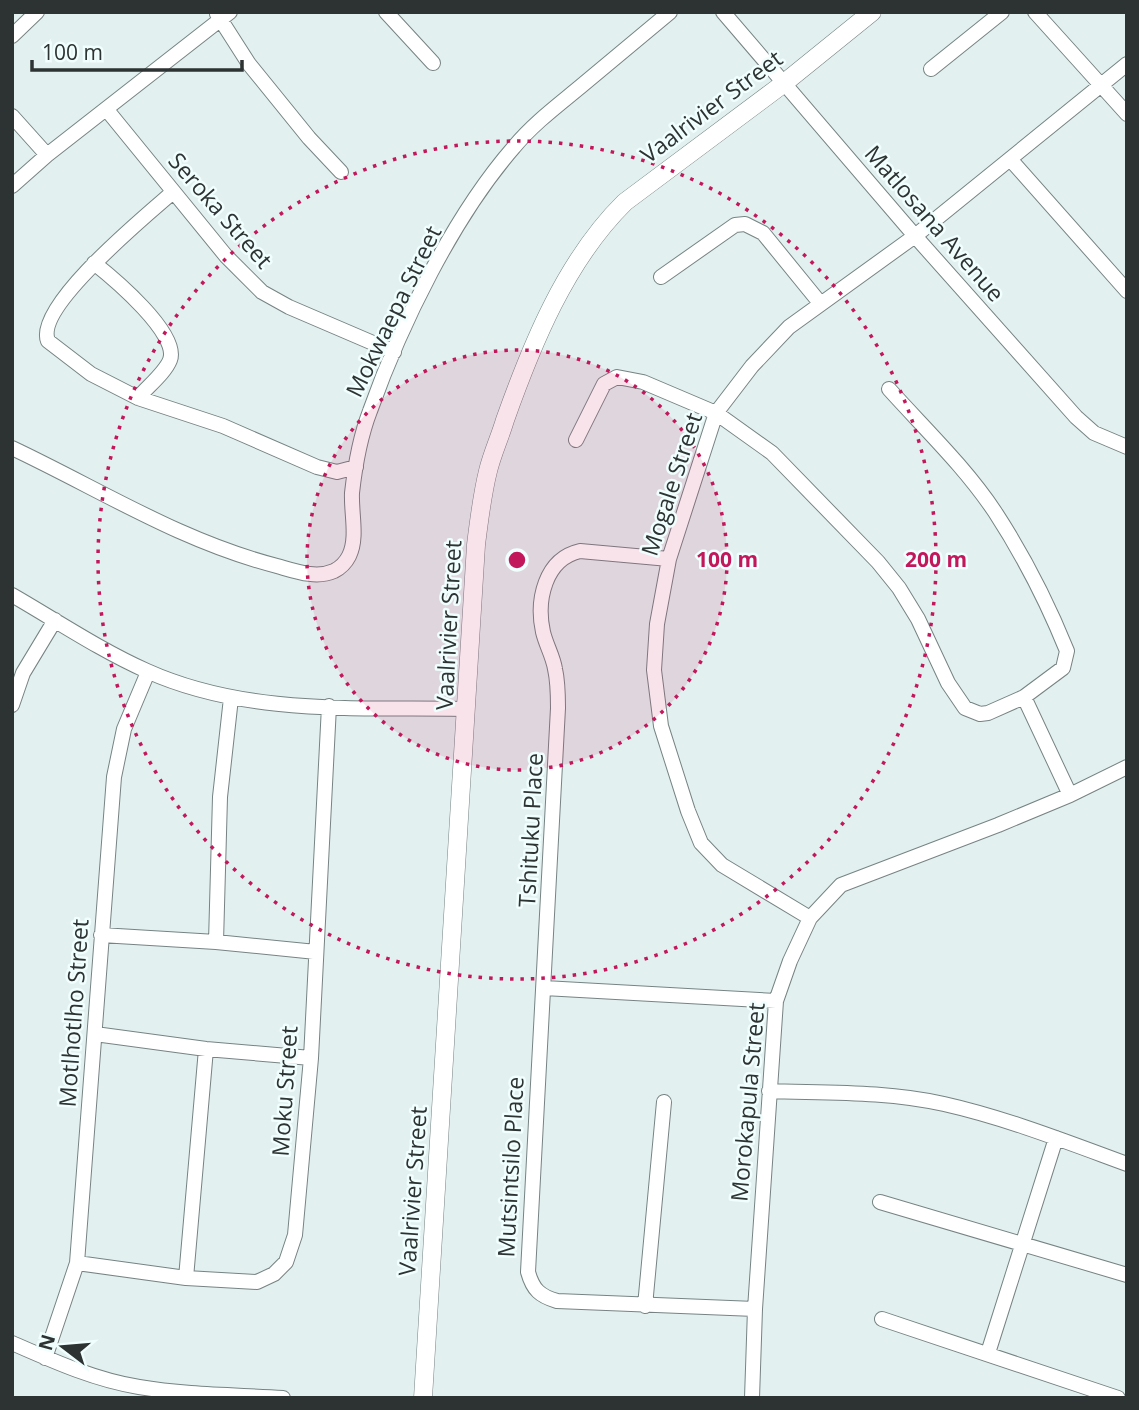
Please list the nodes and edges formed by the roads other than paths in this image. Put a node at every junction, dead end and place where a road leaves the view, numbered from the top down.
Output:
1 (37, 12) edge
2 (386, 12) edge
3 (670, 12) edge
4 (723, 12) edge
5 (872, 12) edge
6 (1002, 12) edge
7 (1035, 12) edge
8 (222, 15) edge
9 (12, 36) edge
10 (433, 63) dead end
11 (1127, 64) edge
12 (931, 69) dead end
13 (783, 84) junction
14 (1101, 84) junction
15 (107, 110) junction
16 (1127, 114) edge
17 (12, 116) edge
18 (47, 155) junction
19 (1010, 159) junction
20 (341, 172) dead end
21 (12, 186) edge
22 (173, 192) junction
23 (915, 236) junction
24 (94, 263) junction
25 (660, 277) dead end
26 (1127, 291) edge
27 (820, 303) junction
28 (394, 352) junction
29 (889, 389) dead end
30 (138, 398) junction
31 (716, 413) junction
32 (576, 440) dead end
33 (1127, 447) edge
34 (12, 448) edge
35 (356, 467) junction
36 (669, 559) junction
37 (12, 596) edge
38 (55, 620) junction
39 (148, 672) junction
40 (1024, 697) junction
41 (231, 698) junction
42 (12, 705) edge
43 (329, 706) junction
44 (467, 709) junction
45 (1127, 767) edge
46 (1070, 795) junction
47 (810, 918) junction
48 (101, 935) junction
49 (216, 942) junction
50 (316, 952) junction
51 (544, 988) junction
52 (776, 1001) junction
53 (95, 1034) junction
54 (206, 1049) junction
55 (310, 1058) junction
56 (769, 1091) junction
57 (664, 1102) dead end
58 (1056, 1138) junction
59 (1127, 1164) edge
60 (880, 1202) dead end
61 (1023, 1243) junction
62 (77, 1263) junction
63 (1127, 1275) edge
64 (186, 1278) junction
65 (645, 1306) junction
66 (755, 1309) junction
67 (882, 1319) dead end
68 (12, 1343) edge
69 (988, 1353) junction
70 (45, 1358) junction
71 (283, 1398) edge
72 (423, 1398) edge
73 (752, 1398) edge
74 (1118, 1398) edge

1 - 9 street
2 - 10 street
3 - 28 street, Mokwaepa Street
4 - 13 street, Matlosana Avenue
5 - 13 street, Vaalrivier Street
6 - 12 street
7 - 14 street
8 - 15 street
8 - 20 street
11 - 14 street, Mogale Street
13 - 23 street, Matlosana Avenue
13 - 44 street, Vaalrivier Street
14 - 16 street
14 - 19 street, Mogale Street
15 - 18 street
15 - 22 street, Seroka Street
17 - 18 street
18 - 21 street
19 - 23 street, Mogale Street
19 - 26 street
22 - 24 street
22 - 28 street, Seroka Street
23 - 27 street, Mogale Street
23 - 33 street, Matlosana Avenue
24 - 30 street
24 - 30 street
25 - 27 street
27 - 31 street, Mogale Street
28 - 35 street, Mokwaepa Street
29 - 40 street
30 - 35 street
31 - 32 street
31 - 36 street, Mogale Street
31 - 40 street
34 - 35 street, Mokwaepa Street
36 - 47 street, Mogale Street
36 - 51 street, Tshituku Place
37 - 38 street
38 - 39 street
38 - 42 street
39 - 41 street
39 - 48 street, Motlhotlho Street
40 - 46 street
41 - 43 street
41 - 49 street
43 - 44 street
43 - 50 street, Moku Street
44 - 72 street, Vaalrivier Street
45 - 46 street, Morokapula Street
46 - 47 street, Morokapula Street
47 - 52 street, Morokapula Street
48 - 49 street
48 - 53 street, Motlhotlho Street
49 - 50 street
50 - 55 street, Moku Street
51 - 52 street
51 - 65 street, Mutsintsilo Place
52 - 56 street, Morokapula Street
53 - 54 street
53 - 62 street, Motlhotlho Street
54 - 55 street
54 - 64 street
55 - 64 street, Moku Street
56 - 58 street
56 - 66 street, Morokapula Street
57 - 65 street
58 - 59 street
58 - 61 street
60 - 61 street
61 - 63 street
61 - 69 street
62 - 64 street, Moku Street
62 - 70 street, Motlhotlho Street
65 - 66 street, Mutsintsilo Place
66 - 73 street, Morokapula Street
67 - 69 street
68 - 70 street
69 - 74 street
70 - 71 street

